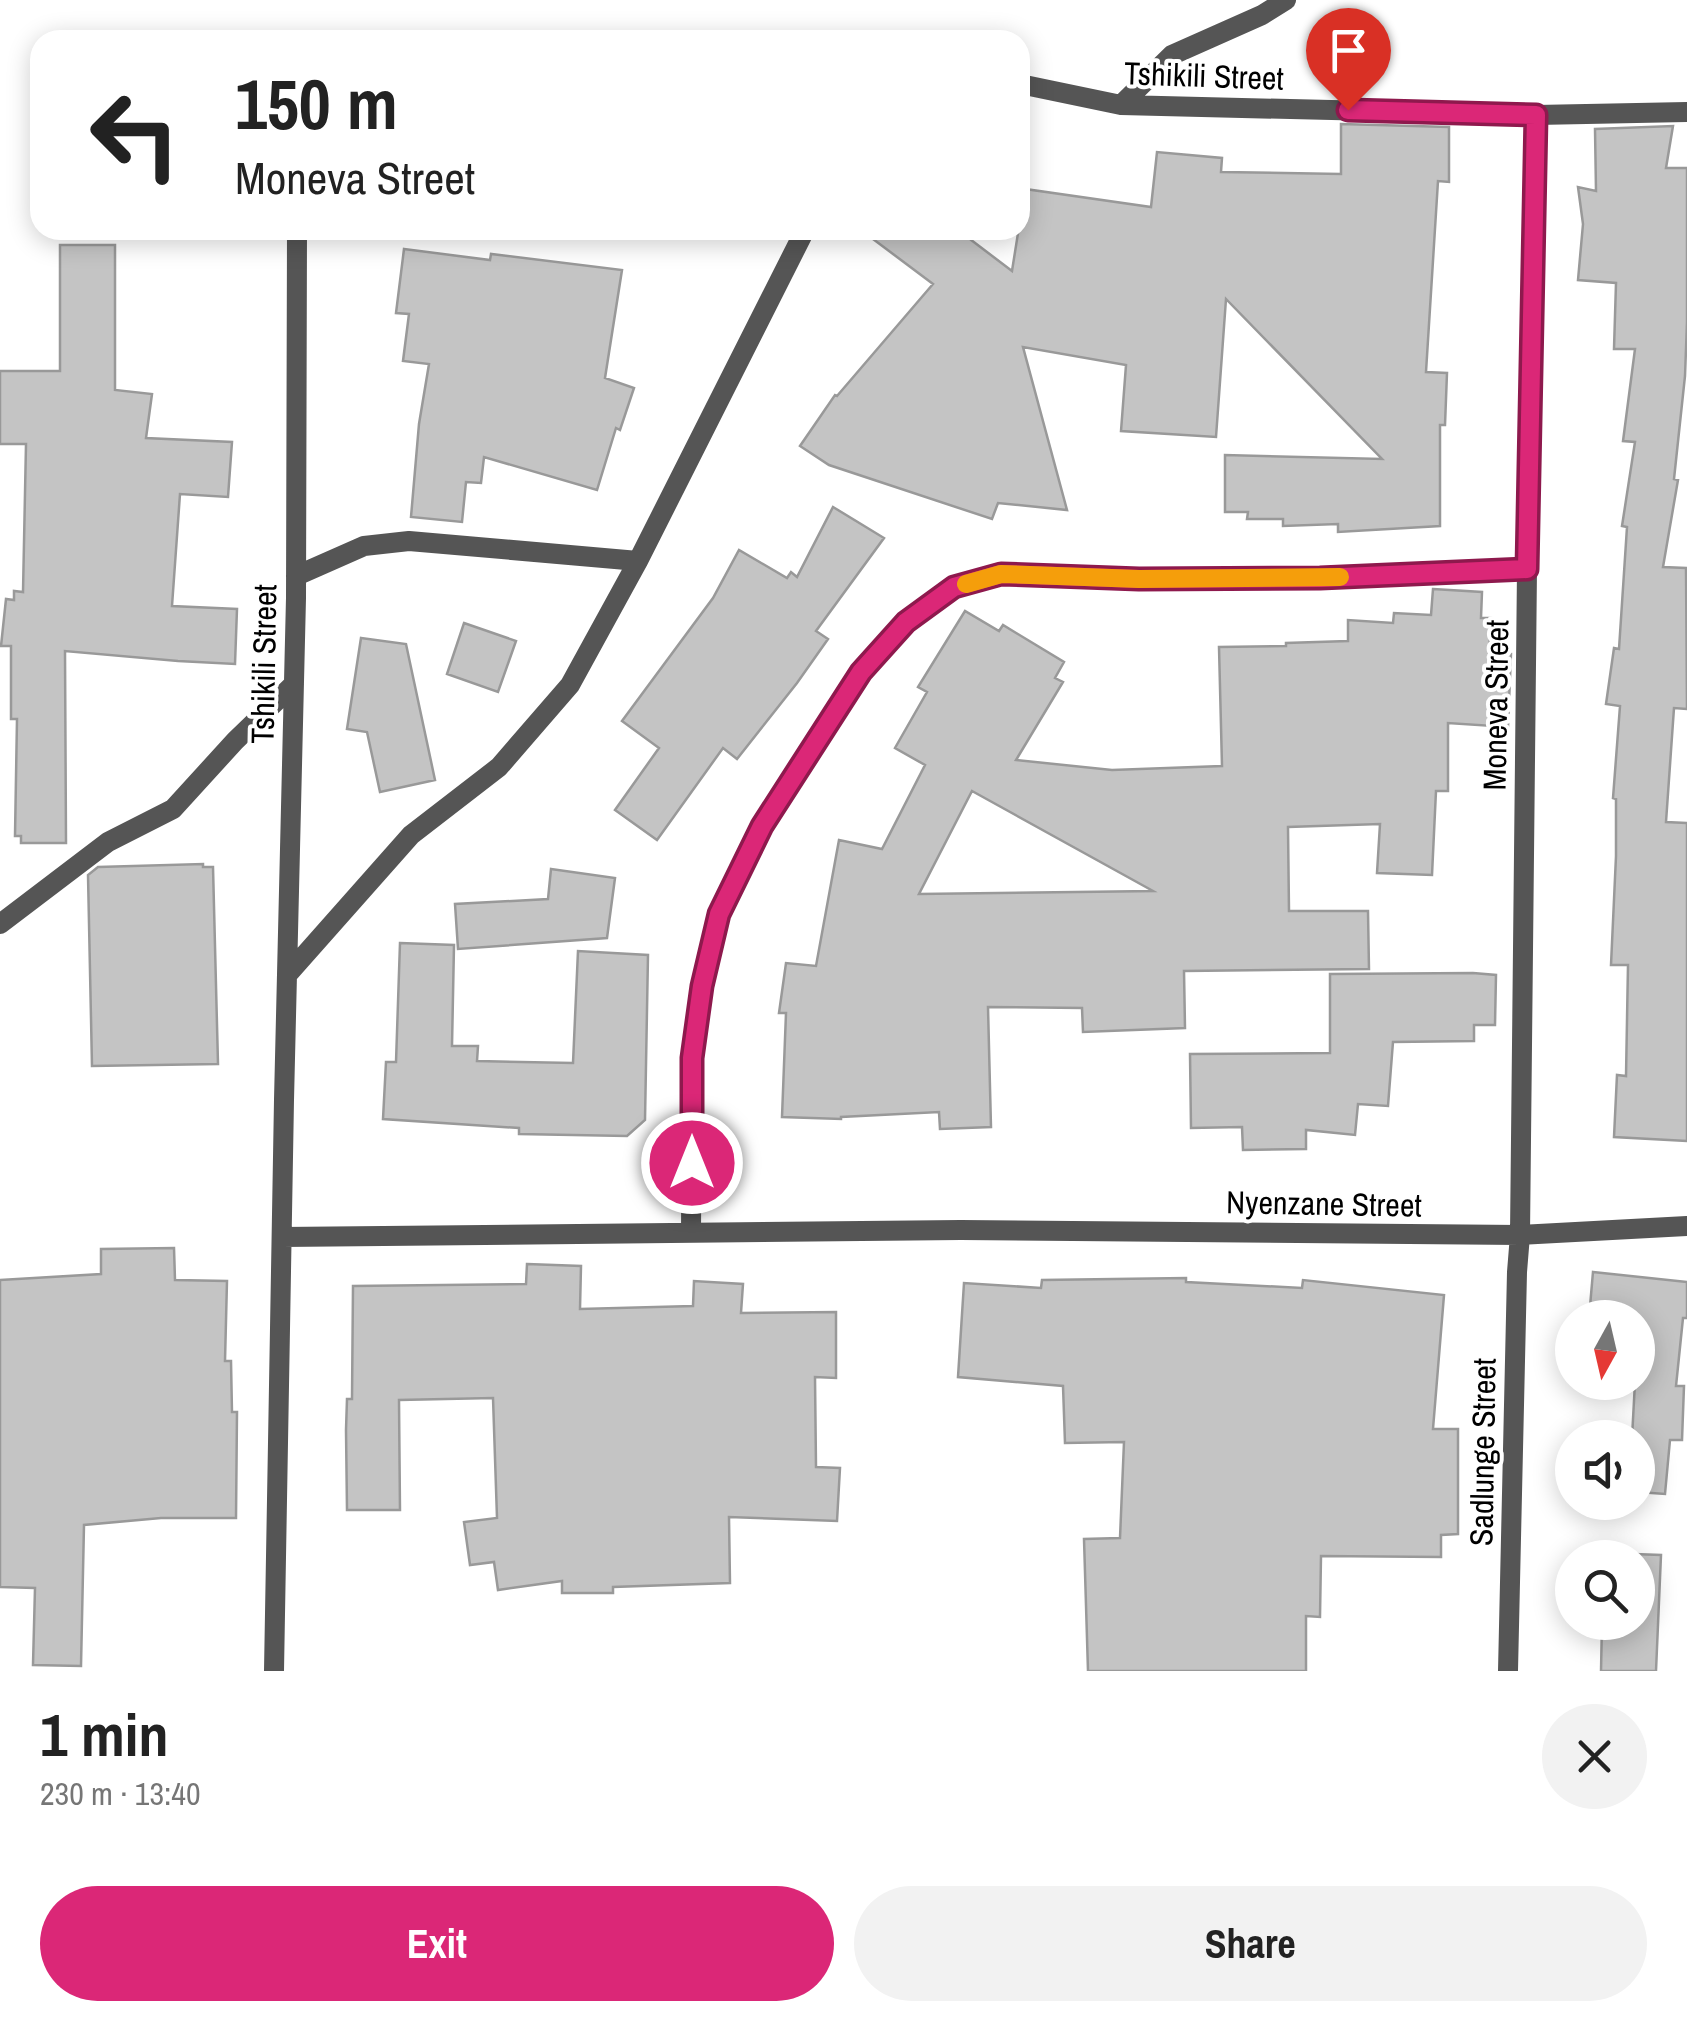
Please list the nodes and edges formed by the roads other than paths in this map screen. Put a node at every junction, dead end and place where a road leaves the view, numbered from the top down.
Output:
1 (1286, 0) edge
2 (1030, 86) edge
3 (1121, 105) junction
4 (1687, 112) edge
5 (1536, 115) junction
6 (297, 240) edge
7 (800, 240) edge
8 (638, 561) junction
9 (1527, 569) junction
10 (296, 576) junction
11 (294, 684) junction
12 (0, 924) edge
13 (287, 975) junction
14 (1687, 1226) edge
15 (692, 1232) junction
16 (1520, 1236) junction
17 (282, 1237) junction
18 (274, 1671) edge
19 (1508, 1671) edge

1 - 3 street
2 - 3 street, Tshikili Street
3 - 5 street, Tshikili Street
4 - 5 street, Tshikili Street
5 - 9 street, Moneva Street
6 - 10 street, Tshikili Street
7 - 8 street
8 - 10 street
8 - 13 street
9 - 15 street
9 - 16 street, Moneva Street
10 - 11 street, Tshikili Street
11 - 12 street
11 - 13 street, Tshikili Street
13 - 17 street, Tshikili Street
14 - 16 street, Nyenzane Street
15 - 16 street, Nyenzane Street
15 - 17 street, Nyenzane Street
16 - 19 street, Sadlunge Street
17 - 18 street, Tshikili Street

